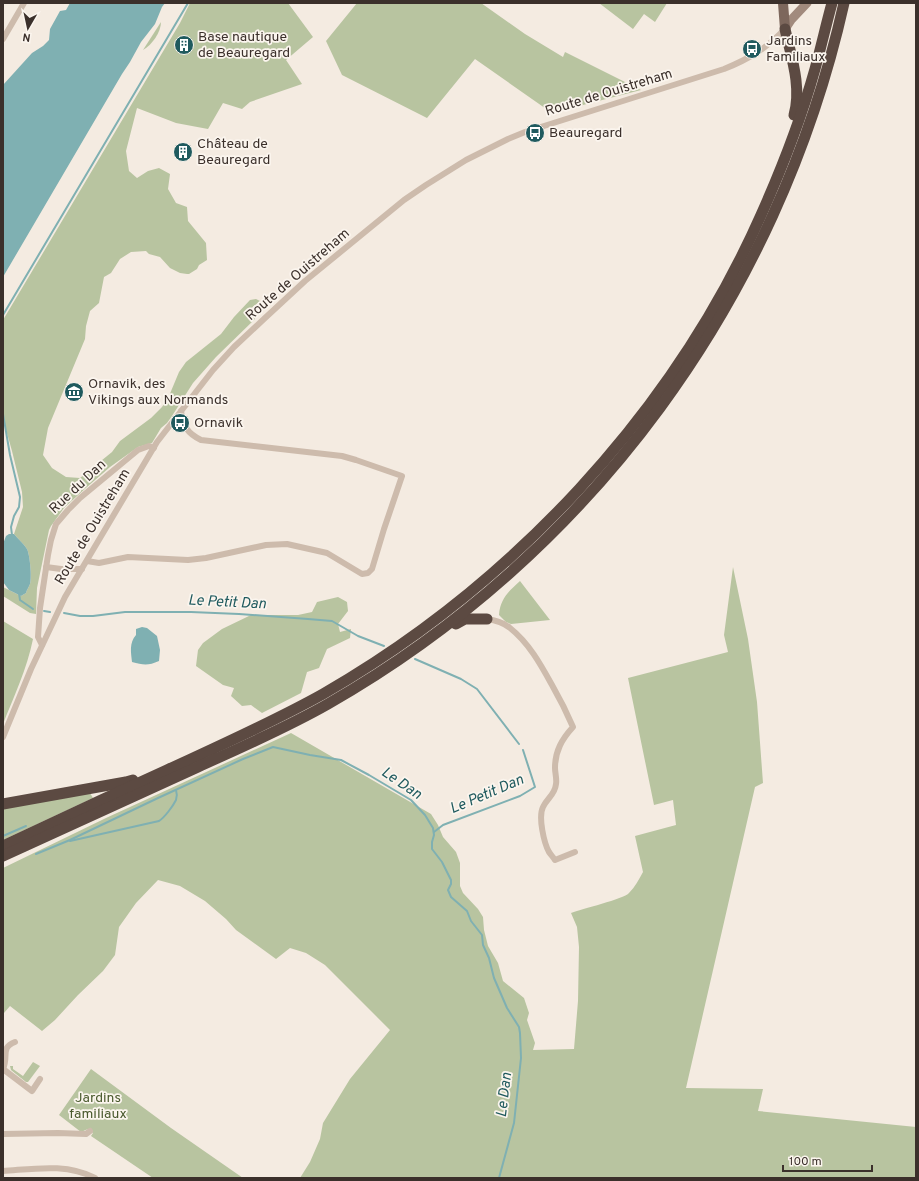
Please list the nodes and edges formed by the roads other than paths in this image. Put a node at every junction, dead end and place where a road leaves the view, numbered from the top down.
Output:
1 (24, 3) edge
2 (807, 3) edge
3 (832, 3) edge
4 (785, 5) edge
5 (845, 5) edge
6 (791, 21) junction
7 (3, 39) edge
8 (788, 148) junction
9 (181, 411) junction
10 (154, 448) junction
11 (87, 561) junction
12 (46, 567) junction
13 (82, 569) junction
14 (486, 594) junction
15 (487, 619) junction
16 (445, 626) junction
17 (42, 645) junction
18 (3, 737) edge
19 (162, 772) junction
20 (3, 804) edge
21 (3, 846) edge
22 (575, 852) dead end
23 (3, 856) edge
24 (15, 1042) dead end
25 (3, 1069) edge
26 (40, 1079) dead end
27 (90, 1131) dead end
28 (3, 1134) edge
29 (3, 1171) edge
30 (95, 1178) edge

1 - 7 street
2 - 6 street
3 - 8 highway
4 - 6 main road
4 - 6 street
5 - 14 highway
6 - 8 highway
6 - 9 street, Route de Ouistreham
8 - 19 highway
9 - 10 street, Route de Ouistreham
9 - 11 street
10 - 11 street, Route de Ouistreham
10 - 12 street, Rue du Dan
11 - 13 street, Route de Ouistreham
12 - 13 street
12 - 17 street, Rue du Dan
13 - 17 street, Route de Ouistreham
14 - 15 highway
14 - 16 highway
15 - 16 highway
15 - 22 street
16 - 23 highway
17 - 18 street, Route de Ouistreham
19 - 20 highway
19 - 21 highway
24 - 25 street
25 - 26 street
27 - 28 street
29 - 30 street

